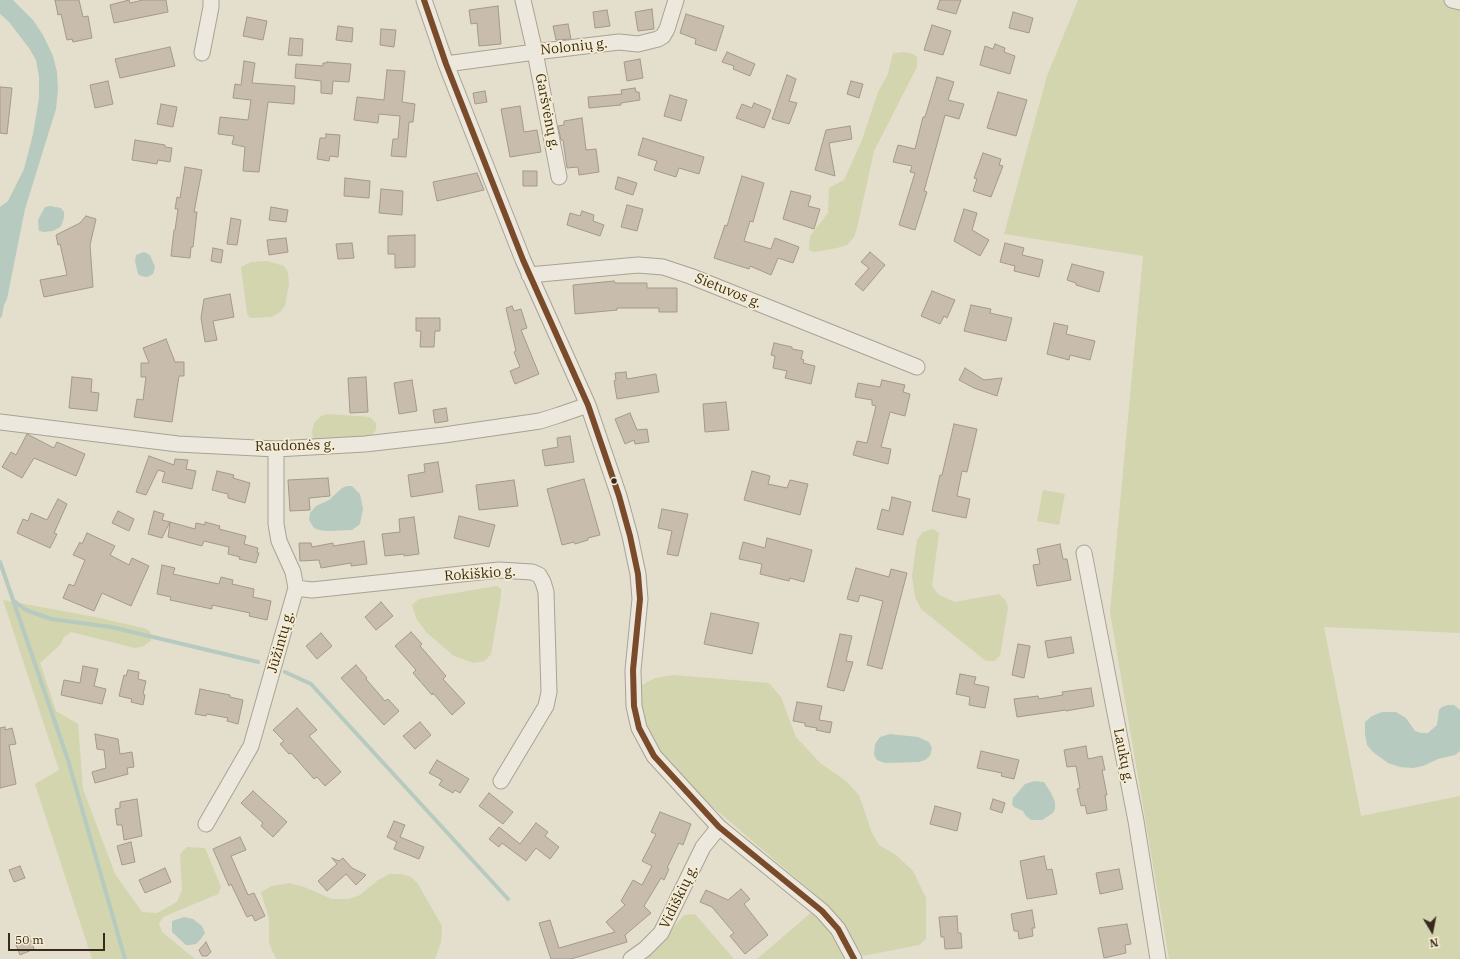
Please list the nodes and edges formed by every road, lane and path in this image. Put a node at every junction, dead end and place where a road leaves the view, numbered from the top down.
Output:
1 (211, 0) edge
2 (424, 0) edge
3 (523, 0) edge
4 (676, 0) edge
5 (1452, 0) edge
6 (1460, 2) edge
7 (535, 52) junction
8 (202, 53) dead end
9 (446, 64) junction
10 (559, 178) dead end
11 (529, 275) junction
12 (917, 367) dead end
13 (588, 405) junction
14 (0, 422) edge
15 (276, 449) junction
16 (1084, 553) dead end
17 (296, 588) junction
18 (501, 781) dead end
19 (206, 824) dead end
20 (719, 827) junction
21 (631, 959) edge
22 (854, 959) edge
23 (1158, 959) edge

1 - 8 street
2 - 9 street
3 - 7 street, Garšvėnų g.
4 - 7 street, Nolonių g.
5 - 6 street
7 - 9 street, Nolonių g.
7 - 10 street, Garšvėnų g.
9 - 11 street
11 - 12 street, Sietuvos g.
11 - 13 street
13 - 15 street, Raudonės g.
13 - 20 street
14 - 15 street, Raudonės g.
15 - 17 street, Jūžintų g.
16 - 23 street, Laukų g.
17 - 18 street, Rokiškio g.
17 - 19 street, Jūžintų g.
20 - 21 street, Vidiškių g.
20 - 22 street

